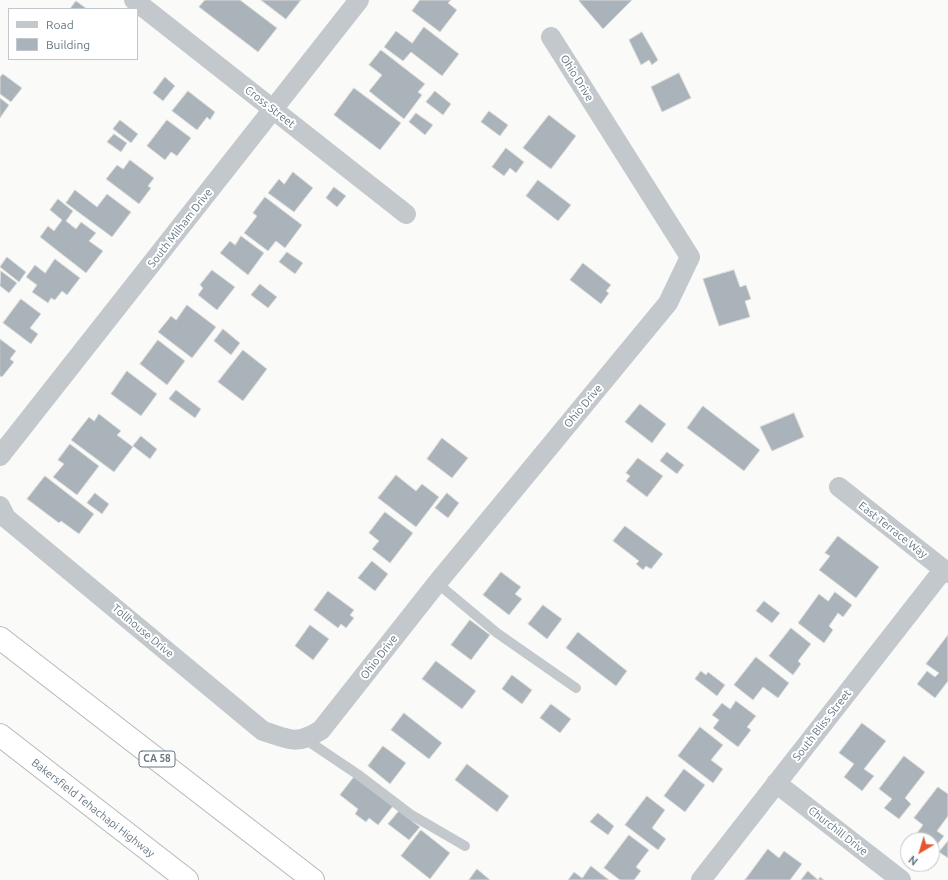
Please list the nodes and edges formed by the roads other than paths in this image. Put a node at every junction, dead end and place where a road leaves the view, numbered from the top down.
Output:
1 (359, 0) edge
2 (143, 3) edge
3 (551, 38) dead end
4 (273, 109) junction
5 (406, 214) dead end
6 (0, 456) edge
7 (839, 487) dead end
8 (0, 506) edge
9 (946, 571) edge
10 (437, 583) junction
11 (0, 638) edge
12 (576, 688) dead end
13 (0, 735) edge
14 (300, 740) junction
15 (776, 783) junction
16 (465, 846) dead end
17 (186, 880) edge
18 (313, 880) edge
19 (700, 880) edge
20 (900, 880) edge

1 - 4 street, South Milham Drive
2 - 4 street, Cross Street
3 - 10 street, Ohio Drive
4 - 5 street, Cross Street
4 - 6 street, South Milham Drive
7 - 9 street, East Terrace Way
8 - 14 street, Tollhouse Drive
9 - 15 street, South Bliss Street
10 - 12 lane
10 - 14 street, Ohio Drive
11 - 18 highway, CA 58
13 - 17 highway, Bakersfield Tehachapi Highway
14 - 16 lane
15 - 19 street, South Bliss Street
15 - 20 street, Churchill Drive

